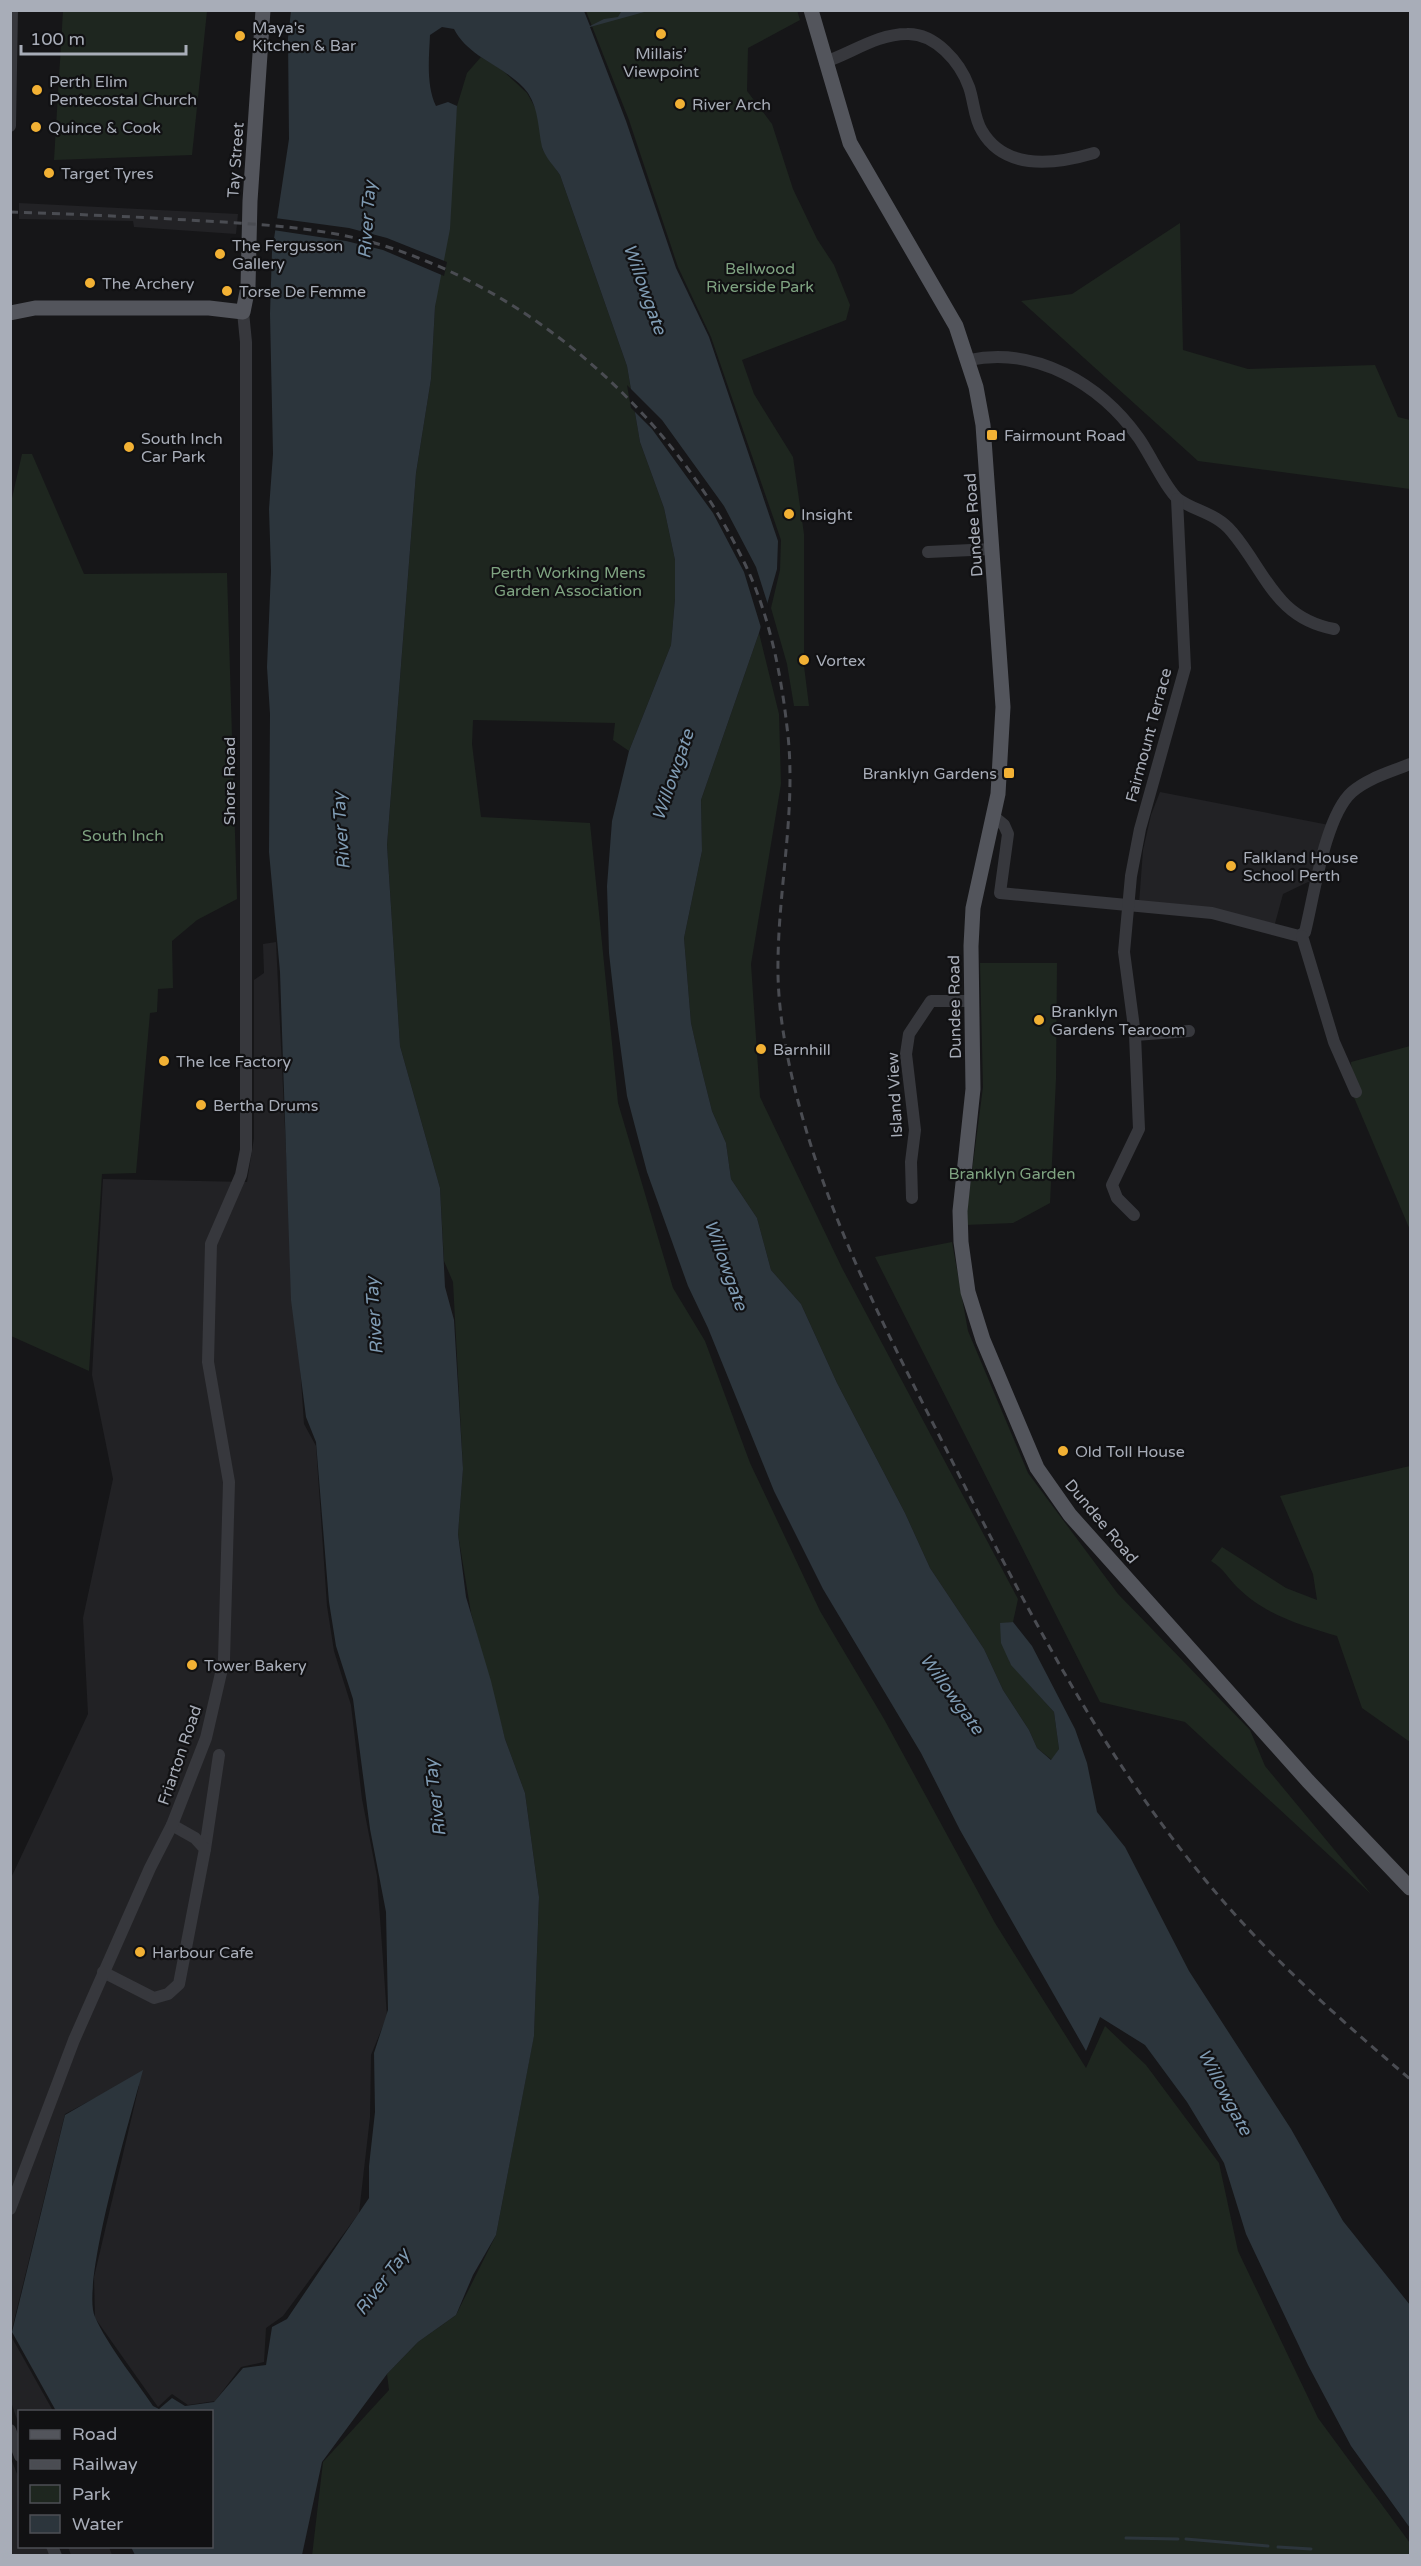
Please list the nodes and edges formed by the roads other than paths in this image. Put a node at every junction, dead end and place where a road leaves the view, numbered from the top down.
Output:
1 (12, 10) edge
2 (263, 10) edge
3 (811, 10) edge
4 (825, 62) junction
5 (11, 75) edge
6 (10, 126) edge
7 (1094, 153) dead end
8 (243, 312) junction
9 (10, 313) edge
10 (969, 360) junction
11 (1178, 499) junction
12 (993, 549) junction
13 (928, 552) dead end
14 (1334, 628) dead end
15 (1410, 764) edge
16 (993, 816) junction
17 (1128, 907) junction
18 (1302, 936) junction
19 (972, 1001) junction
20 (1190, 1031) dead end
21 (1135, 1035) junction
22 (1356, 1092) dead end
23 (912, 1198) dead end
24 (1134, 1215) dead end
25 (211, 1244) joint
26 (219, 1755) dead end
27 (172, 1825) junction
28 (205, 1849) junction
29 (1410, 1888) edge
30 (103, 1972) junction
31 (10, 2209) edge
32 (10, 2430) edge
33 (18, 2451) edge

1 - 5 street
2 - 8 main road, Tay Street
3 - 4 main road, Dundee Road
4 - 7 street
4 - 10 main road, Dundee Road
5 - 6 street
8 - 9 main road
8 - 25 street, Shore Road
10 - 11 street
10 - 12 main road, Dundee Road
11 - 14 street
11 - 17 street, Fairmount Terrace
12 - 13 street
12 - 16 main road, Dundee Road
15 - 18 street
16 - 17 street
16 - 19 main road, Dundee Road
17 - 18 street
17 - 21 street, Fairmount Terrace
18 - 22 street
19 - 23 street, Island View
19 - 29 main road, Dundee Road
20 - 21 street
21 - 24 street, Fairmount Terrace
25 - 27 street, Friarton Road
26 - 28 street
27 - 28 street
27 - 30 street, Friarton Road
28 - 30 street
30 - 31 street, Friarton Road
32 - 33 street

